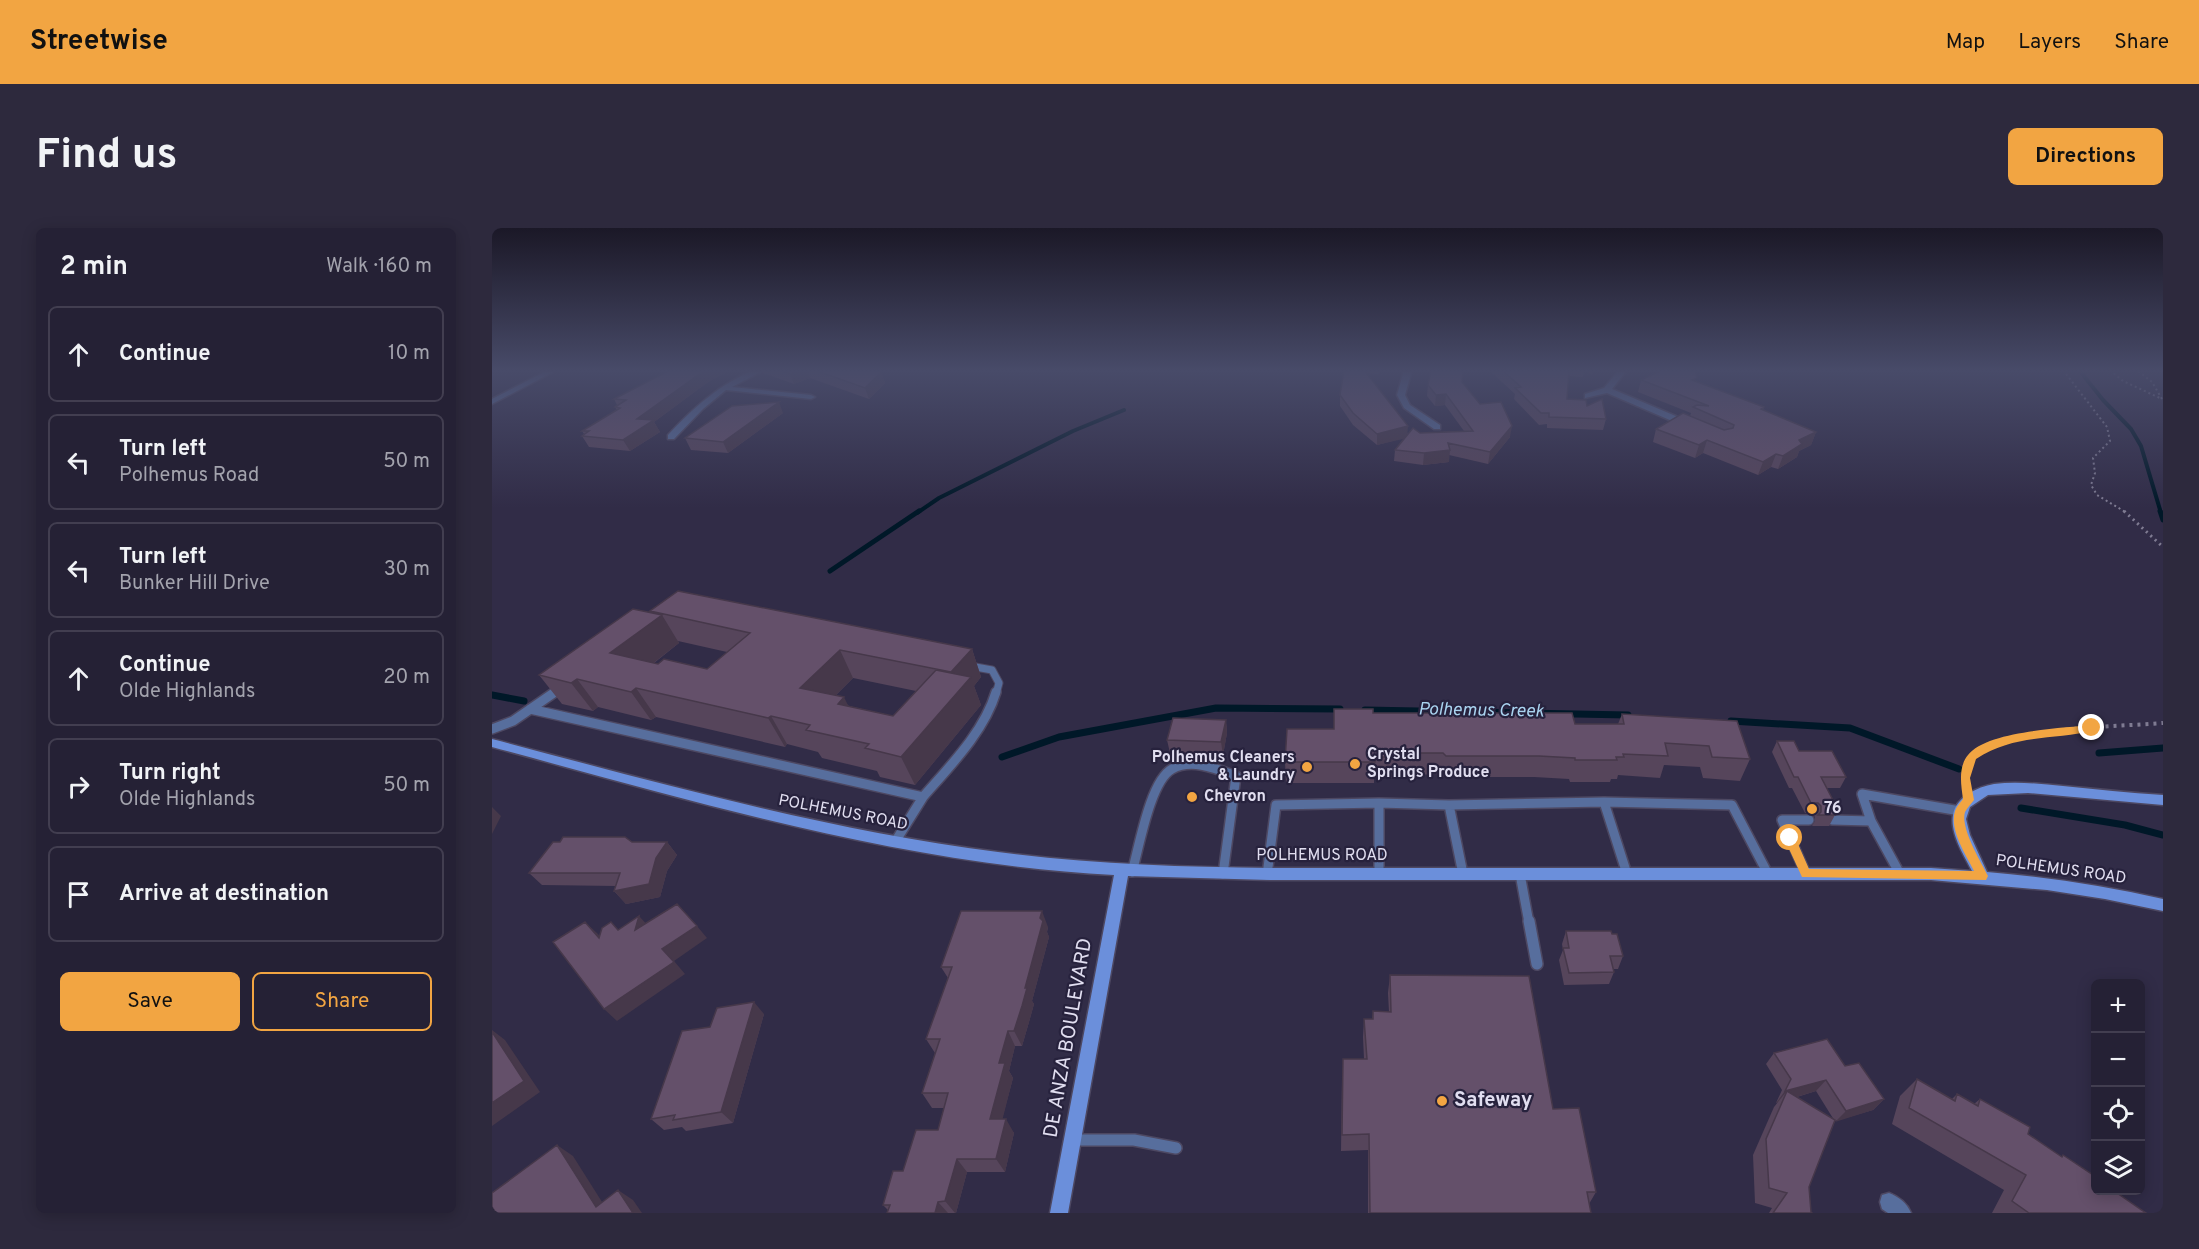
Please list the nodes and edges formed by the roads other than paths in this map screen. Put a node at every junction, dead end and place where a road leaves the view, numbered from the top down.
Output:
1 (690, 416) edge
2 (1421, 416) edge
3 (1669, 416) edge
4 (1437, 427) dead end
5 (1703, 430) edge
6 (671, 437) dead end
7 (957, 663) edge
8 (568, 682) edge
9 (530, 709) junction
10 (492, 729) edge
11 (492, 743) edge
12 (923, 797) junction
13 (2163, 800) edge
14 (1604, 802) junction
15 (1379, 803) junction
16 (1449, 805) junction
17 (1964, 806) junction
18 (1809, 820) dead end
19 (1832, 820) edge
20 (1871, 821) junction
21 (895, 842) junction
22 (1127, 871) junction
23 (1223, 874) junction
24 (1267, 874) junction
25 (1379, 874) junction
26 (1463, 874) junction
27 (1520, 874) junction
28 (1627, 874) junction
29 (1768, 874) junction
30 (1806, 874) junction
31 (1900, 874) junction
32 (1982, 876) junction
33 (2163, 905) edge
34 (1537, 964) dead end
35 (1073, 1140) junction
36 (1176, 1148) dead end
37 (1059, 1213) edge

1 - 6 street
2 - 4 street
3 - 5 street
7 - 12 lane
8 - 9 lane
9 - 10 lane
9 - 12 lane
11 - 21 main road, POLHEMUS ROAD
12 - 21 lane
13 - 17 main road
14 - 16 lane
14 - 28 lane
14 - 29 lane
15 - 16 lane
15 - 24 lane
15 - 25 lane
16 - 26 lane
17 - 20 lane
17 - 32 main road
18 - 30 lane
19 - 20 lane
20 - 31 lane
21 - 22 main road, POLHEMUS ROAD
22 - 23 main road, POLHEMUS ROAD
22 - 23 lane
22 - 35 main road, DE ANZA BOULEVARD
23 - 24 main road, POLHEMUS ROAD
24 - 25 main road, POLHEMUS ROAD
25 - 26 main road, POLHEMUS ROAD
26 - 27 main road, POLHEMUS ROAD
27 - 28 main road, POLHEMUS ROAD
27 - 34 lane
28 - 29 main road, POLHEMUS ROAD
29 - 30 main road, POLHEMUS ROAD
30 - 31 main road, POLHEMUS ROAD
31 - 32 main road, POLHEMUS ROAD
32 - 33 main road, POLHEMUS ROAD
35 - 36 lane
35 - 37 main road, DE ANZA BOULEVARD

